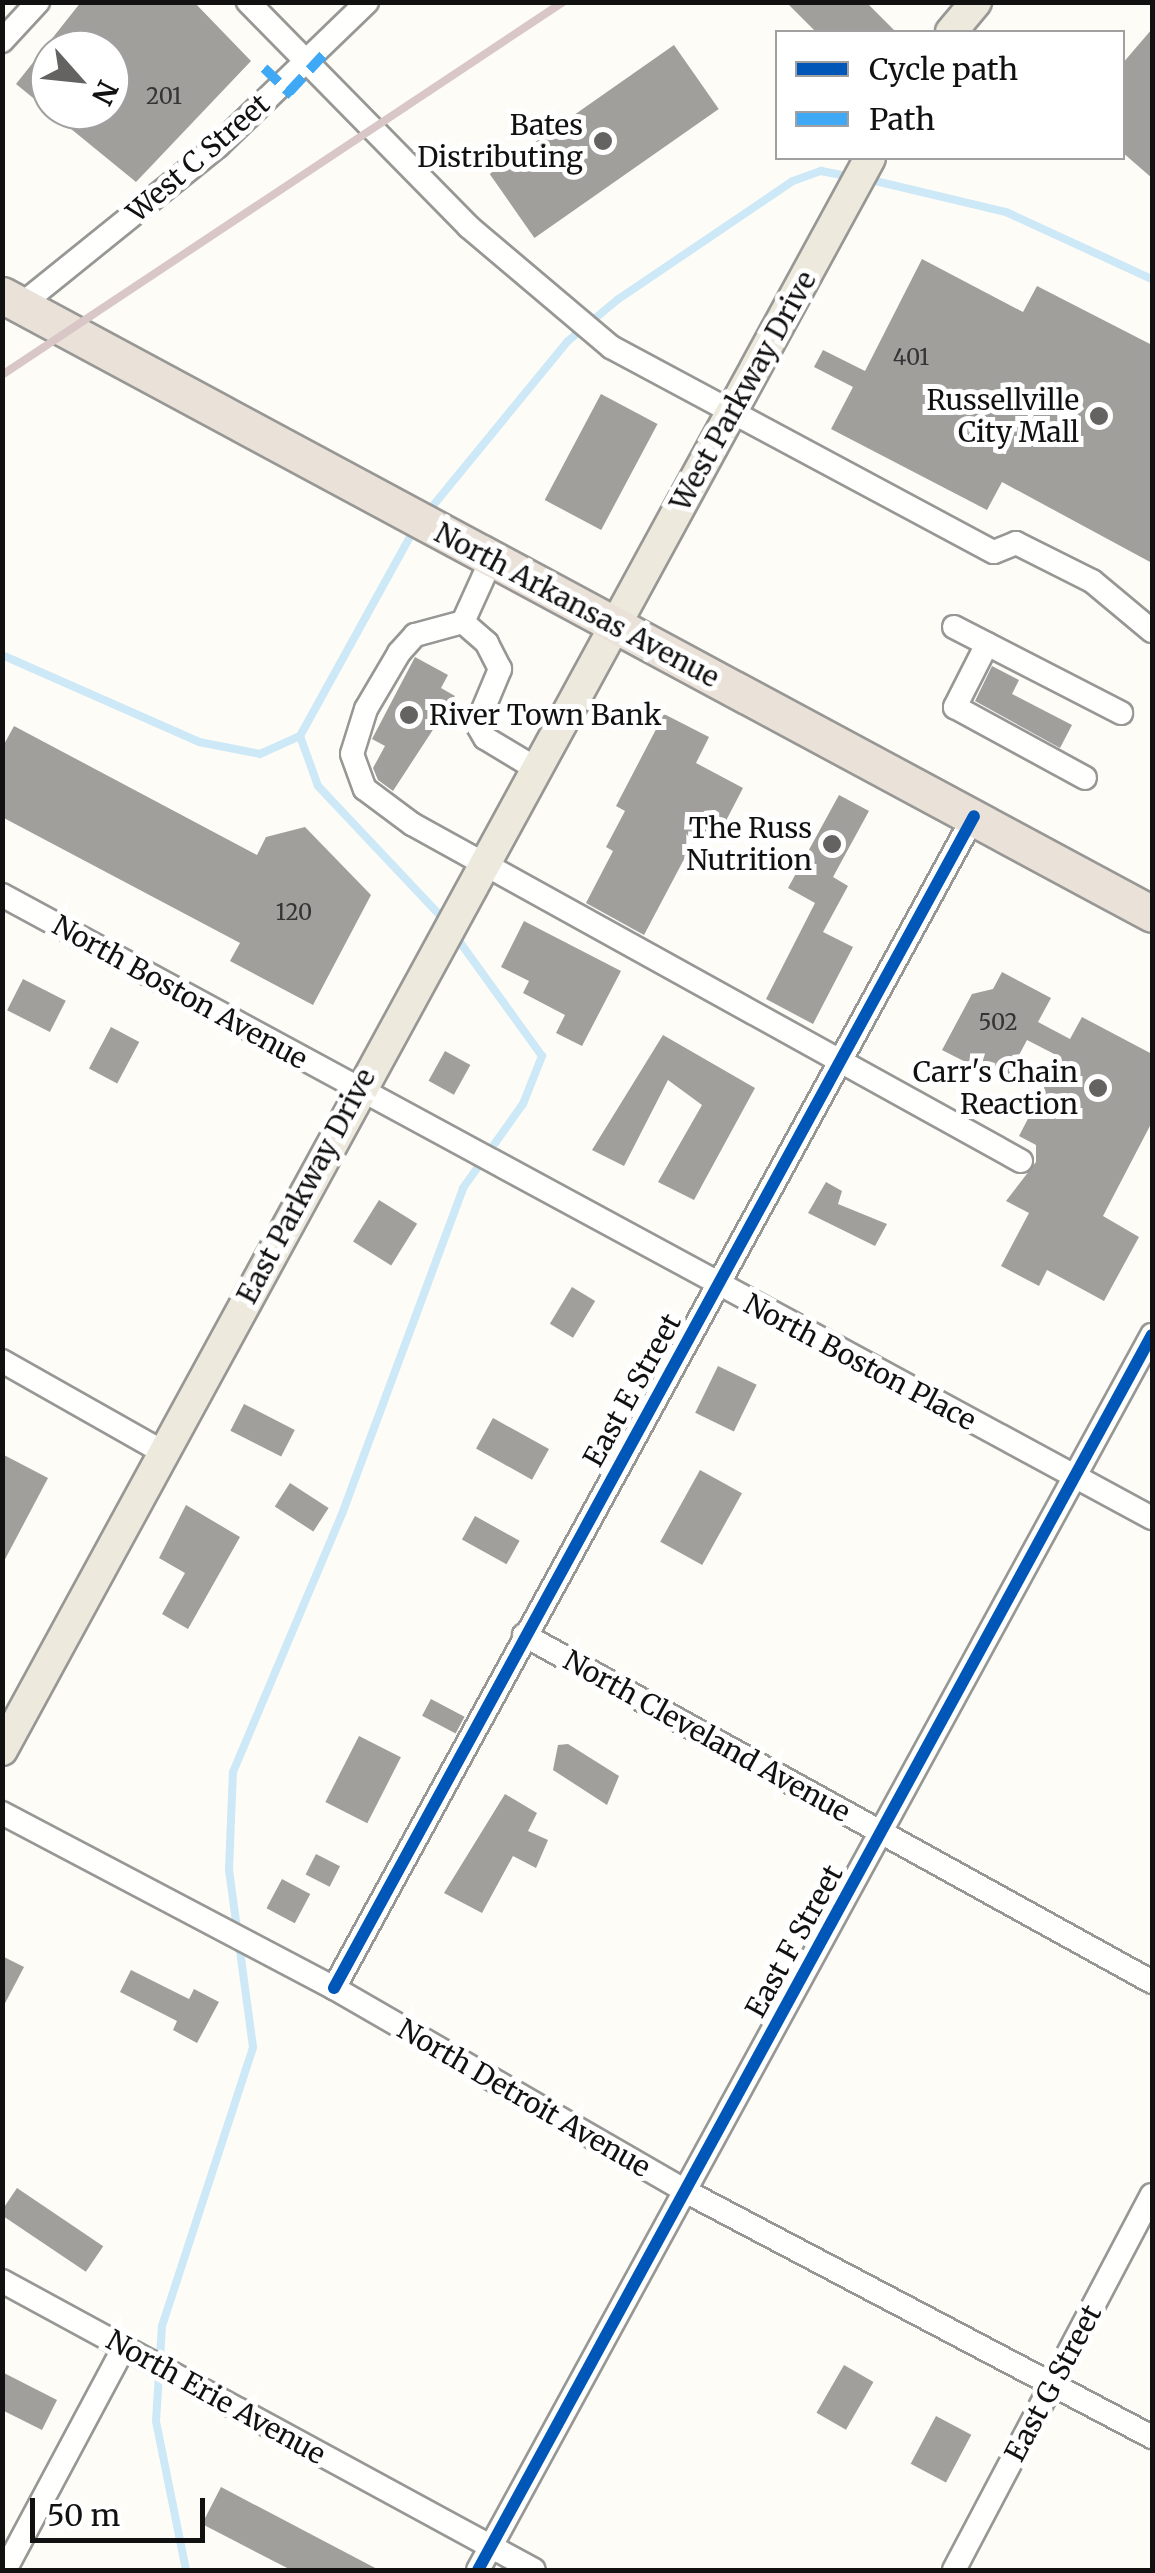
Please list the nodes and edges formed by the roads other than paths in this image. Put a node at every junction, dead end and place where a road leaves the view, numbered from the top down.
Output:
1 (38, 2) edge
2 (248, 2) edge
3 (367, 2) edge
4 (976, 2) edge
5 (953, 30) edge
6 (2, 41) edge
7 (307, 60) junction
8 (869, 160) edge
9 (12, 300) edge
10 (730, 414) junction
11 (492, 558) junction
12 (462, 622) junction
13 (616, 625) junction
14 (954, 627) dead end
15 (1152, 631) edge
16 (986, 644) junction
17 (1120, 713) dead end
18 (536, 768) junction
19 (1085, 778) dead end
20 (974, 816) junction
21 (482, 864) junction
22 (4, 901) edge
23 (1152, 914) edge
24 (839, 1064) junction
25 (358, 1089) junction
26 (1021, 1161) dead end
27 (718, 1287) junction
28 (1152, 1336) edge
29 (2, 1361) edge
30 (163, 1452) junction
31 (1076, 1477) junction
32 (1152, 1518) edge
33 (524, 1634) junction
34 (2, 1750) edge
35 (2, 1813) edge
36 (882, 1832) junction
37 (1152, 1982) edge
38 (334, 1988) junction
39 (685, 2191) junction
40 (1152, 2195) edge
41 (2, 2281) edge
42 (131, 2350) junction
43 (1054, 2382) junction
44 (1152, 2437) edge
45 (490, 2547) junction
46 (5, 2570) edge
47 (478, 2570) edge
48 (534, 2570) edge
49 (954, 2570) edge

1 - 6 street
2 - 7 street
3 - 7 street, West C Street
4 - 5 main road
7 - 9 street, West C Street
7 - 10 street
8 - 10 main road, West Parkway Drive
9 - 11 highway, North Arkansas Avenue
10 - 13 main road, West Parkway Drive
10 - 15 street
11 - 12 street
11 - 13 highway, North Arkansas Avenue
12 - 18 street
12 - 21 street
13 - 18 main road, East Parkway Drive
13 - 20 highway, North Arkansas Avenue
14 - 16 street
16 - 17 street
16 - 19 street
18 - 21 main road, East Parkway Drive
20 - 23 highway, North Arkansas Avenue
20 - 24 street, East E Street
21 - 24 street
21 - 25 main road, East Parkway Drive
22 - 25 street, North Boston Avenue
24 - 26 street
24 - 27 street, East E Street
25 - 27 street, North Boston Place
25 - 30 main road, East Parkway Drive
27 - 31 street, North Boston Place
27 - 33 street, East E Street
28 - 31 street, East F Street
29 - 30 street
30 - 34 main road, East Parkway Drive
31 - 32 street, North Boston Place
31 - 36 street, East F Street
33 - 36 street, North Cleveland Avenue
33 - 38 street, East E Street
35 - 38 street, North Detroit Avenue
36 - 37 street, North Cleveland Avenue
36 - 39 street, East F Street
38 - 39 street, North Detroit Avenue
39 - 43 street, North Detroit Avenue
39 - 45 street, East F Street
40 - 43 street, East G Street
41 - 42 street, North Erie Avenue
42 - 45 street, North Erie Avenue
42 - 46 street
43 - 44 street, North Detroit Avenue
43 - 49 street, East G Street
45 - 47 street, East F Street
45 - 48 street, North Erie Avenue

